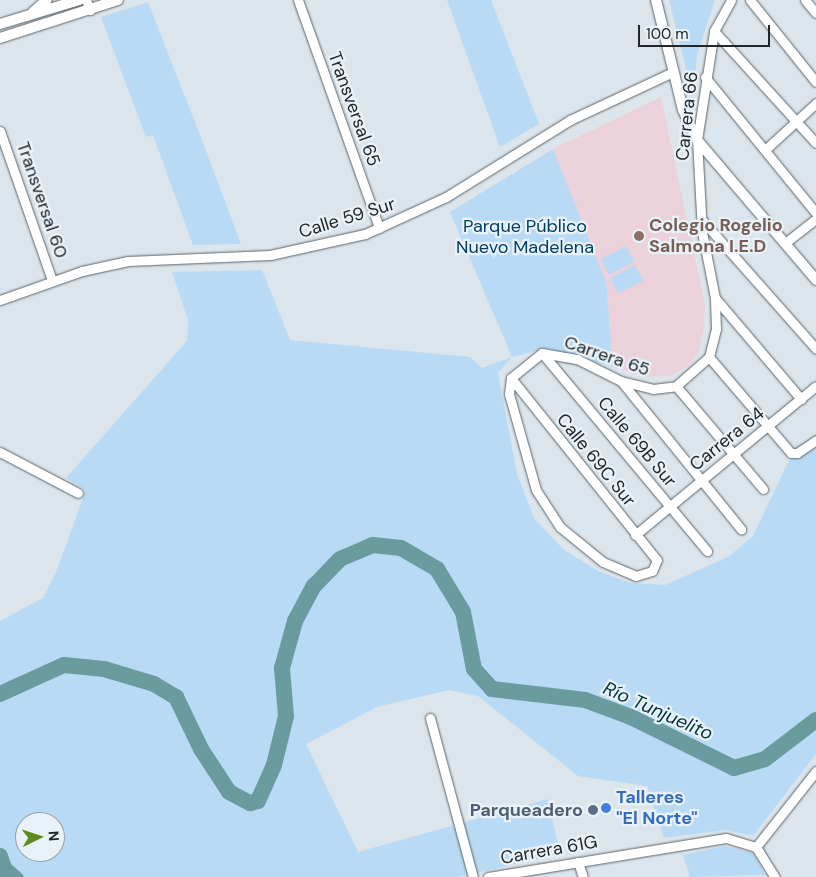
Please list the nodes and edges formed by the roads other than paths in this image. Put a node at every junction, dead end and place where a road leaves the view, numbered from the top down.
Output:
1 (47, 0) edge
2 (118, 0) edge
3 (298, 0) edge
4 (656, 0) edge
5 (731, 0) edge
6 (750, 0) edge
7 (805, 0) edge
8 (74, 1) edge
9 (88, 5) edge
10 (816, 13) edge
11 (76, 14) junction
12 (28, 16) junction
13 (0, 24) edge
14 (714, 31) junction
15 (0, 38) edge
16 (673, 72) junction
17 (705, 77) junction
18 (816, 82) edge
19 (816, 103) edge
20 (798, 120) junction
21 (0, 131) edge
22 (697, 140) junction
23 (816, 143) edge
24 (766, 149) junction
25 (816, 213) edge
26 (816, 219) edge
27 (702, 220) junction
28 (379, 228) junction
29 (785, 243) junction
30 (52, 280) junction
31 (816, 280) edge
32 (715, 298) junction
33 (0, 300) edge
34 (816, 350) edge
35 (542, 353) junction
36 (709, 357) junction
37 (511, 378) junction
38 (621, 380) junction
39 (676, 386) junction
40 (816, 386) edge
41 (801, 399) junction
42 (768, 427) junction
43 (816, 440) edge
44 (0, 452) edge
45 (734, 454) junction
46 (700, 482) junction
47 (763, 489) dead end
48 (78, 493) dead end
49 (669, 506) junction
50 (741, 529) dead end
51 (635, 535) junction
52 (707, 551) dead end
53 (430, 718) dead end
54 (816, 771) edge
55 (756, 847) junction
56 (578, 862) junction
57 (473, 877) edge
58 (488, 877) edge
59 (583, 877) edge
60 (775, 877) edge

1 - 12 street
2 - 9 street
3 - 28 street, Transversal 65
4 - 16 street
5 - 14 street, Carrera 66
6 - 18 street
7 - 10 street
8 - 11 street
8 - 12 street
9 - 11 street
11 - 15 street
12 - 13 street
14 - 17 street, Carrera 66
14 - 20 street
16 - 22 street
16 - 28 street, Calle 59 Sur
17 - 22 street, Carrera 66
17 - 24 street
19 - 20 street
20 - 23 street
20 - 24 street
21 - 30 street, Transversal 60
22 - 27 street, Carrera 66
22 - 29 street
24 - 25 street
26 - 29 street
27 - 32 street, Carrera 66
27 - 34 street
28 - 30 street, Calle 59 Sur
29 - 31 street
30 - 33 street, Calle 59 Sur
32 - 36 street
32 - 41 street
35 - 37 street
35 - 38 street, Carrera 65
35 - 49 street, Calle 69B Sur
36 - 39 street
36 - 42 street
37 - 51 street, Calle 69C Sur
37 - 51 street, Calle 69C Sur
38 - 39 street, Carrera 65
38 - 46 street
39 - 45 street
40 - 41 street, Carrera 64
41 - 42 street, Carrera 64
42 - 43 street
42 - 45 street, Carrera 64
44 - 48 street
45 - 46 street, Carrera 64
45 - 47 street
46 - 49 street, Carrera 64
46 - 50 street
49 - 51 street, Carrera 64
49 - 52 street, Calle 69B Sur
53 - 57 street
54 - 55 street
55 - 56 street, Carrera 61G
55 - 60 street
56 - 58 street, Carrera 61G
56 - 59 street

